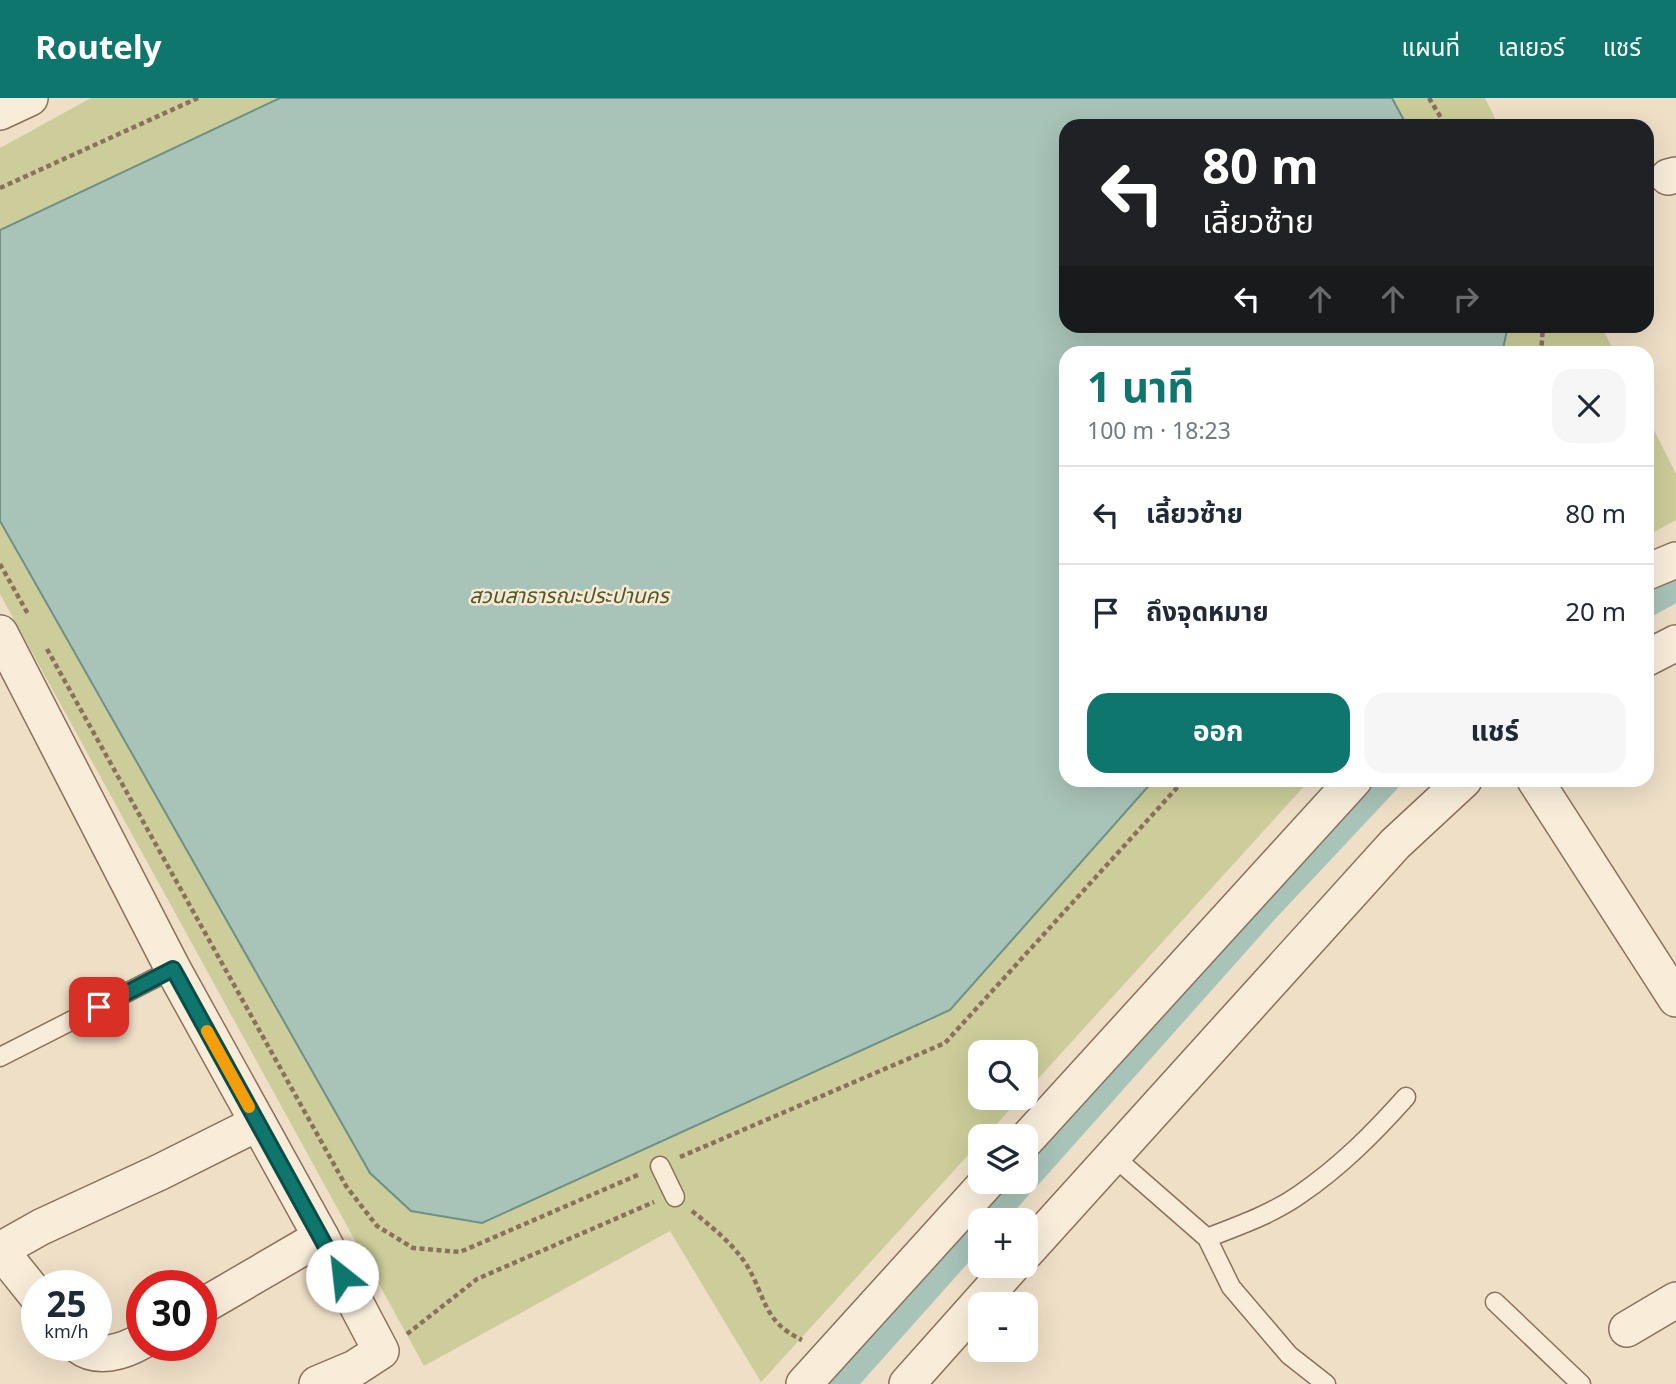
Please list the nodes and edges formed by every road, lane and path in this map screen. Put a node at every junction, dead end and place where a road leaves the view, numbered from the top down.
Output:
1 (30, 98) edge
2 (198, 98) edge
3 (1429, 98) edge
4 (0, 112) edge
5 (1442, 119) edge
6 (0, 188) edge
7 (1676, 560) edge
8 (0, 564) edge
9 (1654, 569) edge
10 (9, 635) edge
11 (41, 638) dead end
12 (10, 681) edge
13 (1178, 787) edge
14 (1348, 787) edge
15 (1456, 787) edge
16 (1540, 787) edge
17 (173, 969) junction
18 (1676, 999) edge
19 (0, 1057) edge
20 (1405, 1097) dead end
21 (258, 1123) junction
22 (1038, 1127) edge
23 (1112, 1155) junction
24 (660, 1166) junction
25 (976, 1194) edge
26 (675, 1198) junction
27 (321, 1237) junction
28 (1038, 1238) edge
29 (1207, 1238) junction
30 (0, 1250) edge
31 (21, 1276) edge
32 (1001, 1278) edge
33 (217, 1298) edge
34 (1676, 1300) edge
35 (1495, 1301) dead end
36 (1627, 1329) dead end
37 (381, 1351) junction
38 (832, 1354) junction
39 (317, 1384) edge
40 (804, 1384) edge
41 (907, 1384) edge
42 (1326, 1384) edge
43 (1581, 1384) edge

1 - 4 street
2 - 6 path
3 - 5 path
7 - 9 street
8 - 10 path
10 - 12 street
11 - 24 path
12 - 17 street
13 - 24 path
14 - 22 street
15 - 23 street
16 - 18 street
17 - 19 lane
17 - 21 street
20 - 29 lane
21 - 27 street
21 - 30 street
23 - 28 street
23 - 29 lane
24 - 26 lane
25 - 38 street
26 - 37 path
26 - 38 path
27 - 33 street
27 - 37 street
29 - 42 lane
30 - 31 street
32 - 41 street
34 - 36 street
35 - 43 lane
37 - 39 street
38 - 40 street

